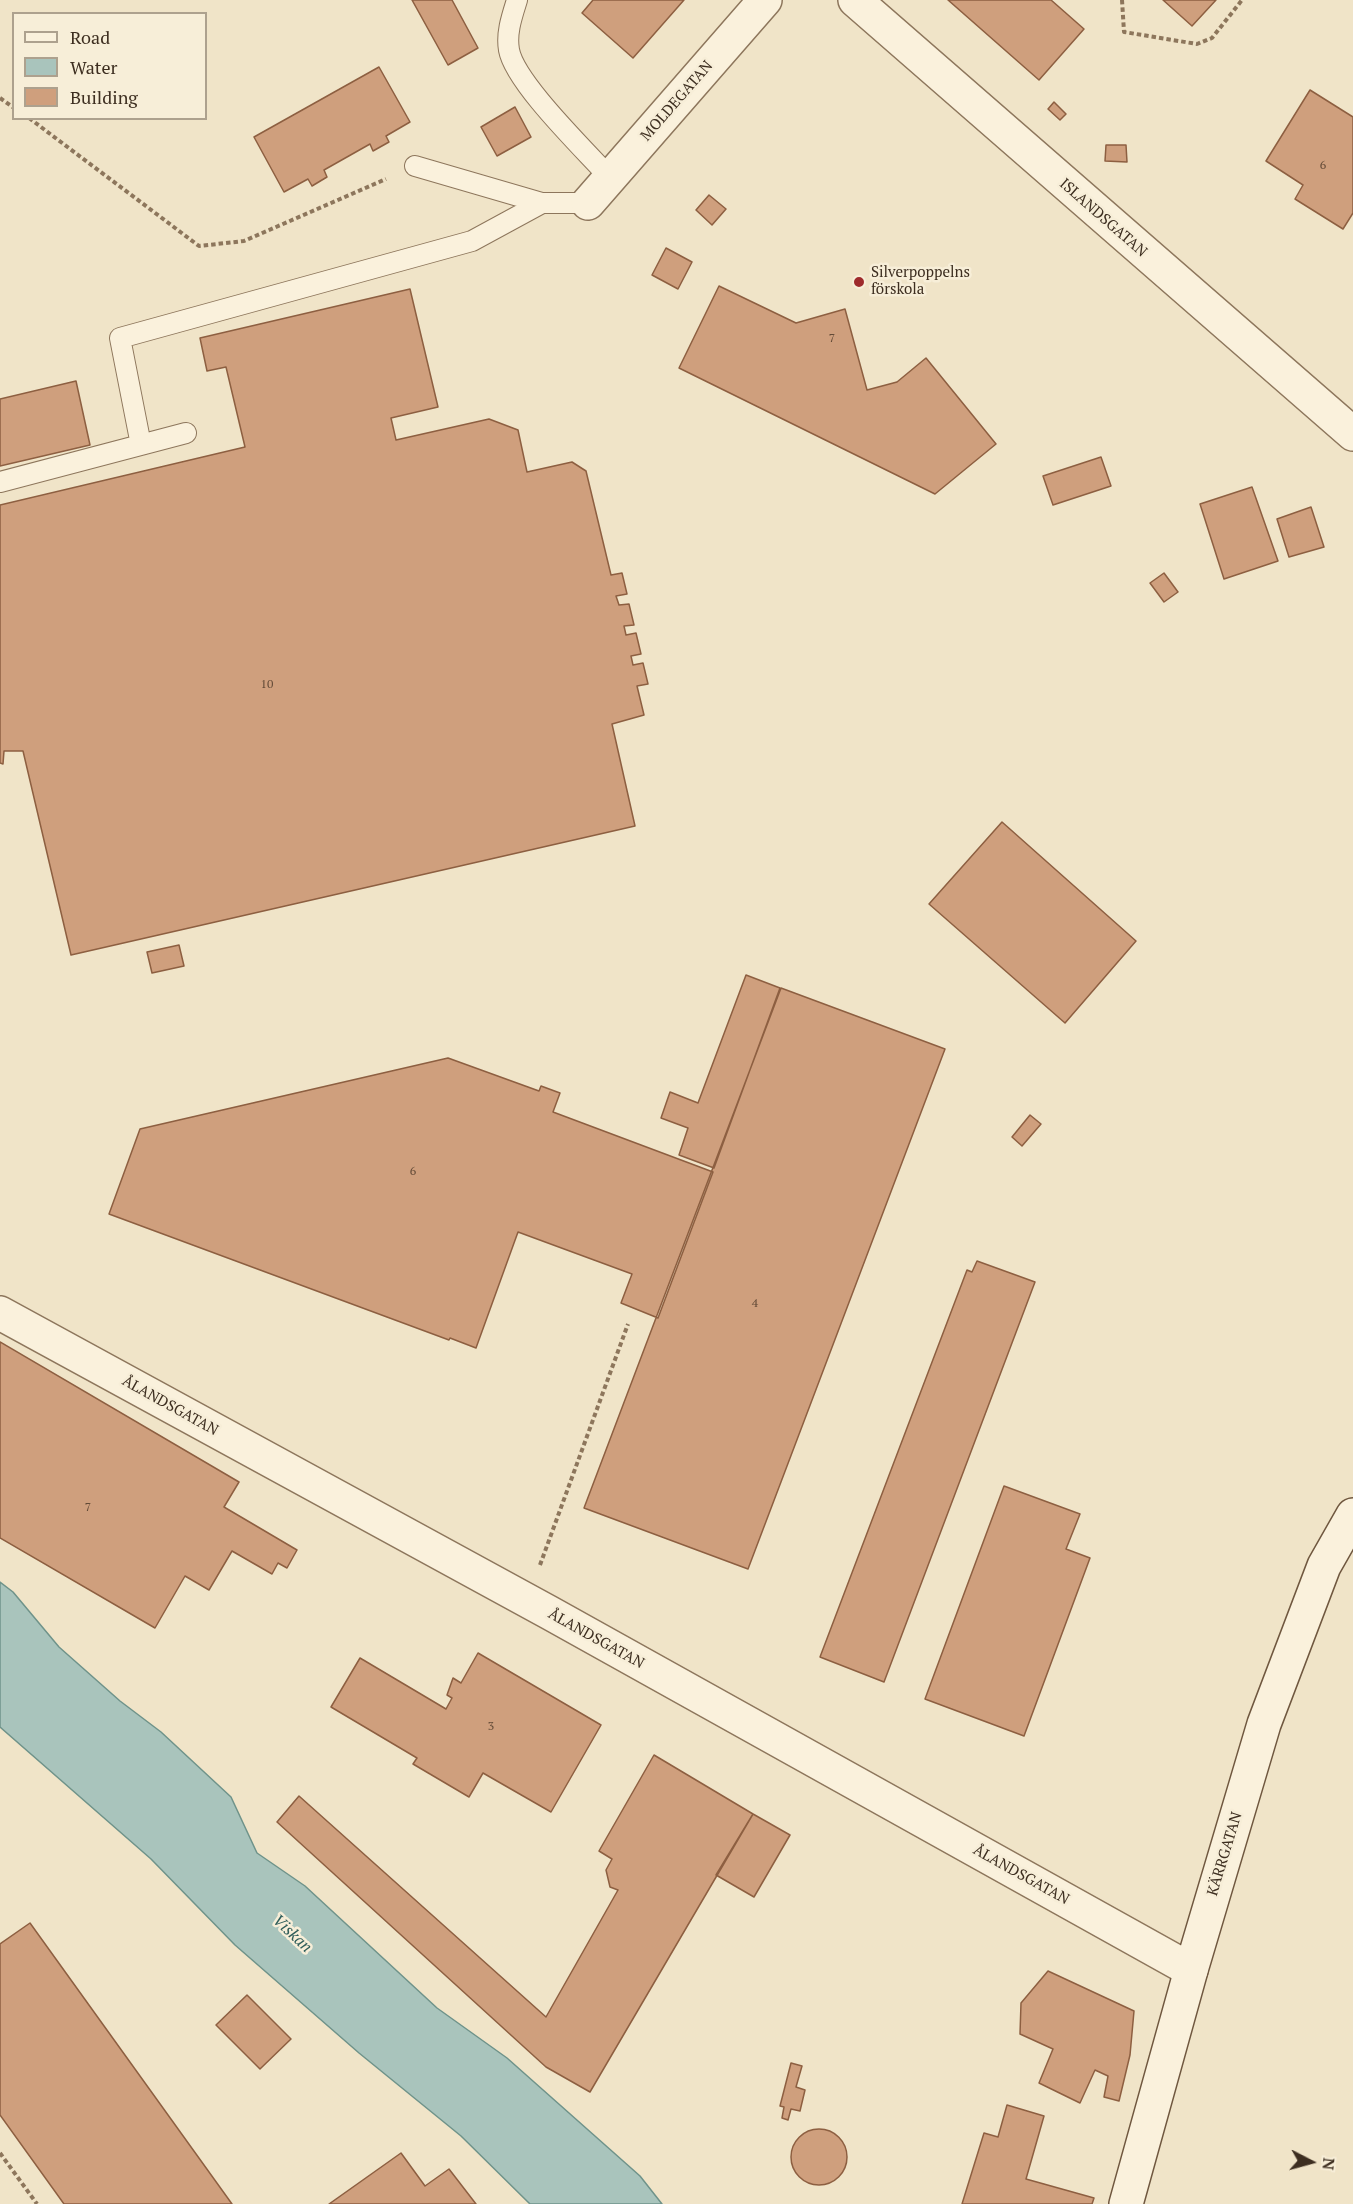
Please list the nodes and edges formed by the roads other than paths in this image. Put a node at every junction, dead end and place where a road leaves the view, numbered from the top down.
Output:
1 (517, 0) edge
2 (765, 0) edge
3 (855, 0) edge
4 (415, 166) road end
5 (610, 178) junction
6 (542, 203) junction
7 (588, 203) joint
8 (186, 433) dead end
9 (1353, 435) edge
10 (141, 445) junction
11 (0, 482) edge
12 (0, 1313) edge
13 (1353, 1515) edge
14 (1191, 1970) junction
15 (1126, 2204) edge

1 - 5 lane
2 - 5 street, MOLDEGATAN
3 - 9 street, ISLANDSGATAN
4 - 6 lane
5 - 7 street, MOLDEGATAN
6 - 7 lane
6 - 10 lane
8 - 10 lane
10 - 11 lane
12 - 14 street, ÅLANDSGATAN
13 - 14 street, KÄRRGATAN
14 - 15 street, KÄRRGATAN

